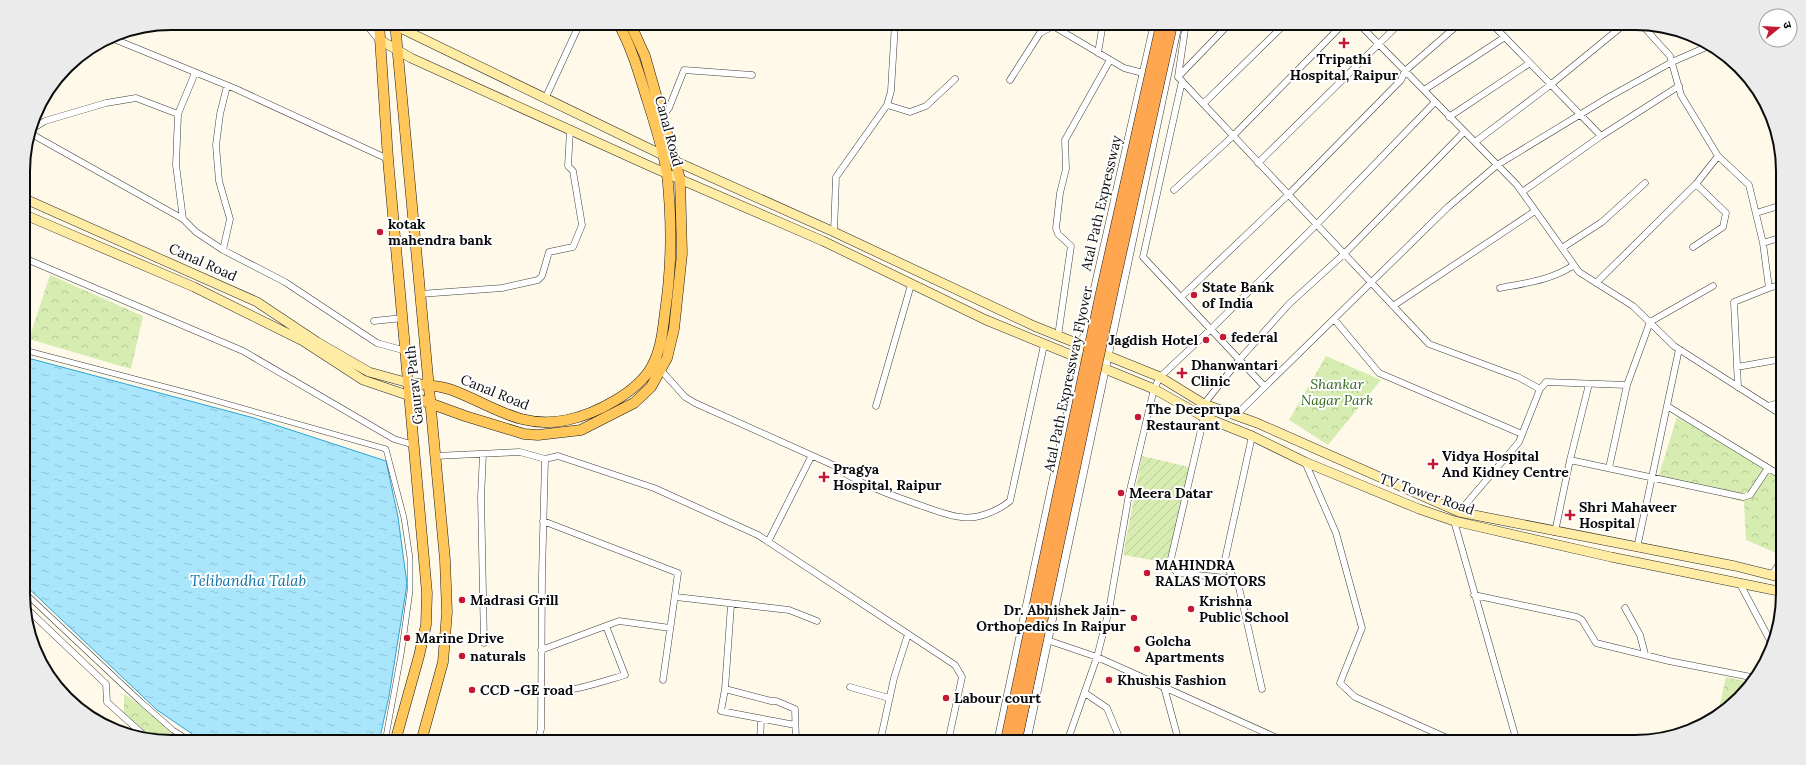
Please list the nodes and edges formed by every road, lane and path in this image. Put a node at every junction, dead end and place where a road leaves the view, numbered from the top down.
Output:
1 (372, 30) edge
2 (379, 30) edge
3 (394, 30) edge
4 (405, 30) edge
5 (577, 30) edge
6 (621, 30) edge
7 (638, 30) edge
8 (894, 30) edge
9 (1044, 30) edge
10 (1062, 30) edge
11 (1103, 30) edge
12 (1153, 30) edge
13 (1160, 30) edge
14 (1170, 30) edge
15 (1177, 30) edge
16 (1185, 30) edge
17 (1224, 30) edge
18 (1279, 30) edge
19 (1337, 30) edge
20 (1365, 30) edge
21 (1393, 30) edge
22 (1452, 30) edge
23 (1498, 30) edge
24 (1617, 30) edge
25 (1646, 30) edge
26 (1505, 37) junction
27 (380, 40) junction
28 (118, 41) edge
29 (1379, 44) junction
30 (1704, 48) edge
31 (398, 50) junction
32 (1098, 53) junction
33 (1110, 60) junction
34 (1672, 62) junction
35 (1530, 63) junction
36 (1405, 71) junction
37 (195, 73) junction
38 (1143, 73) junction
39 (752, 75) dead end
40 (955, 79) dead end
41 (1180, 79) junction
42 (1010, 80) dead end
43 (1550, 84) junction
44 (227, 86) junction
45 (1679, 86) junction
46 (1424, 90) junction
47 (545, 99) junction
48 (1435, 102) junction
49 (1203, 104) junction
50 (887, 105) junction
51 (178, 114) junction
52 (1580, 114) junction
53 (663, 116) junction
54 (1450, 117) junction
55 (37, 127) edge
56 (570, 130) junction
57 (1464, 132) junction
58 (35, 136) edge
59 (1233, 136) junction
60 (1601, 136) junction
61 (1475, 142) junction
62 (663, 156) junction
63 (1718, 156) junction
64 (388, 159) junction
65 (675, 161) junction
66 (1258, 163) junction
67 (1497, 165) junction
68 (666, 173) junction
69 (680, 179) junction
70 (1645, 183) dead end
71 (1696, 184) junction
72 (1174, 190) dead end
73 (1522, 192) junction
74 (1288, 195) junction
75 (30, 201) edge
76 (1776, 207) edge
77 (1535, 211) junction
78 (1756, 213) junction
79 (30, 217) edge
80 (183, 219) junction
81 (1316, 225) junction
82 (834, 232) junction
83 (1776, 239) edge
84 (1763, 243) junction
85 (1693, 247) dead end
86 (1562, 248) junction
87 (223, 250) junction
88 (1344, 254) junction
89 (30, 261) edge
90 (1574, 265) junction
91 (1371, 283) junction
92 (1596, 283) junction
93 (912, 285) junction
94 (1713, 286) dead end
95 (1776, 286) edge
96 (1500, 288) dead end
97 (1769, 288) junction
98 (420, 294) junction
99 (1181, 297) junction
100 (1393, 306) junction
101 (403, 318) junction
102 (1334, 319) junction
103 (374, 321) dead end
104 (1650, 322) junction
105 (1034, 326) junction
106 (1210, 330) junction
107 (1058, 336) junction
108 (1028, 339) junction
109 (1044, 344) junction
110 (1082, 346) junction
111 (1679, 349) junction
112 (406, 351) junction
113 (30, 352) edge
114 (1108, 356) junction
115 (1079, 359) junction
116 (1239, 360) junction
117 (1776, 360) edge
118 (657, 367) junction
119 (1737, 367) junction
120 (1105, 369) junction
121 (1160, 377) junction
122 (409, 383) junction
123 (1589, 384) junction
124 (1627, 385) junction
125 (428, 386) junction
126 (1264, 386) junction
127 (1738, 387) junction
128 (1540, 389) junction
129 (1154, 390) junction
130 (410, 396) junction
131 (431, 404) junction
132 (1204, 404) junction
133 (1776, 404) edge
134 (876, 406) dead end
135 (1667, 406) junction
136 (1768, 406) junction
137 (1776, 411) edge
138 (1236, 415) junction
139 (1204, 417) junction
140 (1522, 434) junction
141 (1252, 436) junction
142 (414, 445) junction
143 (483, 454) junction
144 (435, 456) junction
145 (811, 457) junction
146 (546, 459) junction
147 (1570, 460) junction
148 (1305, 462) junction
149 (1609, 468) junction
150 (1768, 468) junction
151 (1776, 473) edge
152 (1652, 476) junction
153 (1459, 512) junction
154 (543, 521) junction
155 (1454, 521) junction
156 (1555, 532) junction
157 (768, 542) junction
158 (1637, 548) junction
159 (1776, 569) edge
160 (1772, 575) junction
161 (1776, 576) edge
162 (1236, 579) junction
163 (1739, 582) junction
164 (1776, 590) edge
165 (1474, 595) junction
166 (676, 597) junction
167 (30, 598) edge
168 (731, 605) junction
169 (1625, 608) dead end
170 (31, 613) edge
171 (817, 622) dead end
172 (606, 626) junction
173 (670, 628) junction
174 (908, 634) junction
175 (1769, 639) edge
176 (1047, 640) junction
177 (484, 643) dead end
178 (541, 650) junction
179 (1645, 654) junction
180 (1097, 657) junction
181 (1749, 677) edge
182 (663, 680) dead end
183 (850, 687) dead end
184 (1164, 687) junction
185 (725, 689) junction
186 (1262, 689) dead end
187 (541, 692) junction
188 (1084, 693) junction
189 (889, 698) junction
190 (761, 720) junction
191 (794, 725) junction
192 (139, 731) edge
193 (181, 735) edge
194 (386, 735) edge
195 (397, 735) edge
196 (423, 735) edge
197 (539, 735) edge
198 (760, 735) edge
199 (795, 735) edge
200 (881, 735) edge
201 (950, 735) edge
202 (999, 735) edge
203 (1007, 735) edge
204 (1017, 735) edge
205 (1027, 735) edge
206 (1069, 735) edge
207 (1118, 735) edge
208 (1177, 735) edge
209 (1270, 735) edge
210 (1440, 735) edge
211 (1515, 735) edge

1 - 27 street
2 - 27 main road
3 - 31 main road, Gaurav Path
4 - 47 main road, TV Tower Road
5 - 47 street
6 - 62 main road, Canal Road
7 - 53 main road
8 - 50 street
9 - 42 street
10 - 32 street
11 - 32 street
12 - 38 street, Atal Path Expressway
13 - 203 highway, Atal Path Expressway Flyover, bridge
14 - 204 highway, Atal Path Expressway Flyover, bridge
15 - 114 street
16 - 41 street
17 - 41 street
18 - 49 street
19 - 59 street
20 - 29 street
21 - 29 street
22 - 36 street
23 - 26 street
24 - 43 street
25 - 34 street
26 - 35 street
26 - 46 street
27 - 31 main road, TV Tower Road
27 - 64 main road
28 - 37 street
29 - 36 street
29 - 66 street
30 - 34 street
31 - 56 main road, TV Tower Road
31 - 98 main road, Gaurav Path
32 - 33 street
33 - 38 street
33 - 107 street
34 - 45 street
34 - 52 street
35 - 43 street
35 - 54 street
36 - 46 street
36 - 74 street
37 - 44 street
37 - 51 street
38 - 110 street, Atal Path Expressway
39 - 53 street
40 - 50 street
41 - 49 street
41 - 99 street
43 - 52 street
43 - 61 street
44 - 64 street
44 - 87 street
45 - 60 street
45 - 63 street
46 - 48 street
47 - 62 main road, TV Tower Road
48 - 54 street
48 - 81 street
49 - 59 street
50 - 82 street
51 - 55 street
51 - 80 street
52 - 60 street
52 - 67 street
53 - 65 main road
54 - 57 street
56 - 68 main road, TV Tower Road
56 - 98 street
57 - 61 street
57 - 88 street
58 - 80 street
59 - 66 street
59 - 72 street
60 - 73 street
61 - 67 street
62 - 65 main road, TV Tower Road
62 - 68 main road, Canal Road
63 - 71 street
63 - 78 street
64 - 101 main road
65 - 69 main road
65 - 82 main road, TV Tower Road
66 - 74 street
67 - 73 street
67 - 91 street
68 - 69 main road, TV Tower Road
68 - 118 main road, Canal Road
69 - 93 main road, TV Tower Road
69 - 118 main road
70 - 86 street
71 - 85 street
71 - 92 street
73 - 77 street
74 - 81 street
74 - 99 street
75 - 122 main road, Canal Road
76 - 78 street
77 - 86 street
77 - 100 street
78 - 84 street
79 - 130 main road, Canal Road
80 - 87 street
81 - 88 street
81 - 106 street
82 - 105 main road, TV Tower Road
83 - 84 street
84 - 97 street
86 - 90 street
87 - 112 street
88 - 91 street
88 - 116 street
89 - 142 street
90 - 92 street
90 - 96 street
91 - 100 street
91 - 102 street
92 - 104 street
93 - 108 main road, TV Tower Road
93 - 134 street
94 - 104 street
95 - 97 street
97 - 119 street
98 - 125 main road, Gaurav Path
99 - 106 street
100 - 128 street
101 - 103 street
101 - 112 main road
102 - 126 street
102 - 140 street
104 - 111 street
104 - 124 street
105 - 107 main road, TV Tower Road
105 - 108 main road
106 - 116 street
106 - 121 street
107 - 110 main road, TV Tower Road
108 - 109 main road, TV Tower Road
109 - 115 main road, TV Tower Road
109 - 145 street
110 - 114 main road, TV Tower Road
110 - 115 street, Atal Path Expressway
111 - 127 street
111 - 135 street
112 - 122 main road
113 - 194 street
114 - 120 street
114 - 121 main road, TV Tower Road
115 - 120 main road, TV Tower Road
115 - 202 street, Atal Path Expressway
116 - 126 street
116 - 132 street
117 - 119 street
118 - 125 main road, Canal Road
118 - 131 main road
118 - 145 street
119 - 127 street
120 - 129 main road, TV Tower Road
120 - 176 street
121 - 129 street
121 - 132 main road, TV Tower Road
122 - 125 main road, Canal Road
122 - 130 main road
123 - 124 street
123 - 128 street
123 - 147 street
124 - 149 street
125 - 131 main road, Gaurav Path
126 - 138 street
127 - 136 street
128 - 140 street
129 - 139 main road, TV Tower Road
129 - 180 street
130 - 131 main road
130 - 142 main road
131 - 144 main road, Gaurav Path
132 - 138 main road, TV Tower Road
133 - 136 street
135 - 150 street
135 - 152 street
136 - 137 street
138 - 153 main road, TV Tower Road
139 - 141 main road, TV Tower Road
139 - 162 street
140 - 153 street
141 - 148 main road, TV Tower Road
141 - 162 street
142 - 195 main road
143 - 144 street
143 - 146 street
143 - 177 street
144 - 196 main road, Gaurav Path
145 - 157 street
146 - 154 street
146 - 157 street
147 - 149 street
147 - 156 street
148 - 155 main road, TV Tower Road
148 - 210 street
149 - 152 street
150 - 151 street
150 - 152 street
152 - 158 street
153 - 156 main road, TV Tower Road
154 - 166 street
154 - 178 street
155 - 163 main road, TV Tower Road
155 - 165 street
156 - 158 main road, TV Tower Road
157 - 174 street
158 - 160 main road, TV Tower Road
159 - 160 street
160 - 161 main road, TV Tower Road
162 - 186 street
163 - 164 main road, TV Tower Road
163 - 175 street
165 - 179 street
165 - 211 street
166 - 168 street
166 - 173 street
167 - 193 street
168 - 171 street
168 - 185 street
169 - 179 street
170 - 192 street
172 - 173 street
172 - 178 street
172 - 187 street
173 - 182 street
174 - 189 street
174 - 201 street
176 - 180 street
176 - 205 street
178 - 187 street
179 - 181 street
180 - 184 street
180 - 188 street
183 - 189 street
184 - 208 street
184 - 209 street
185 - 190 street
185 - 191 street
187 - 197 street
188 - 206 street
188 - 207 street
189 - 200 street
190 - 191 street
190 - 198 street
191 - 199 street

